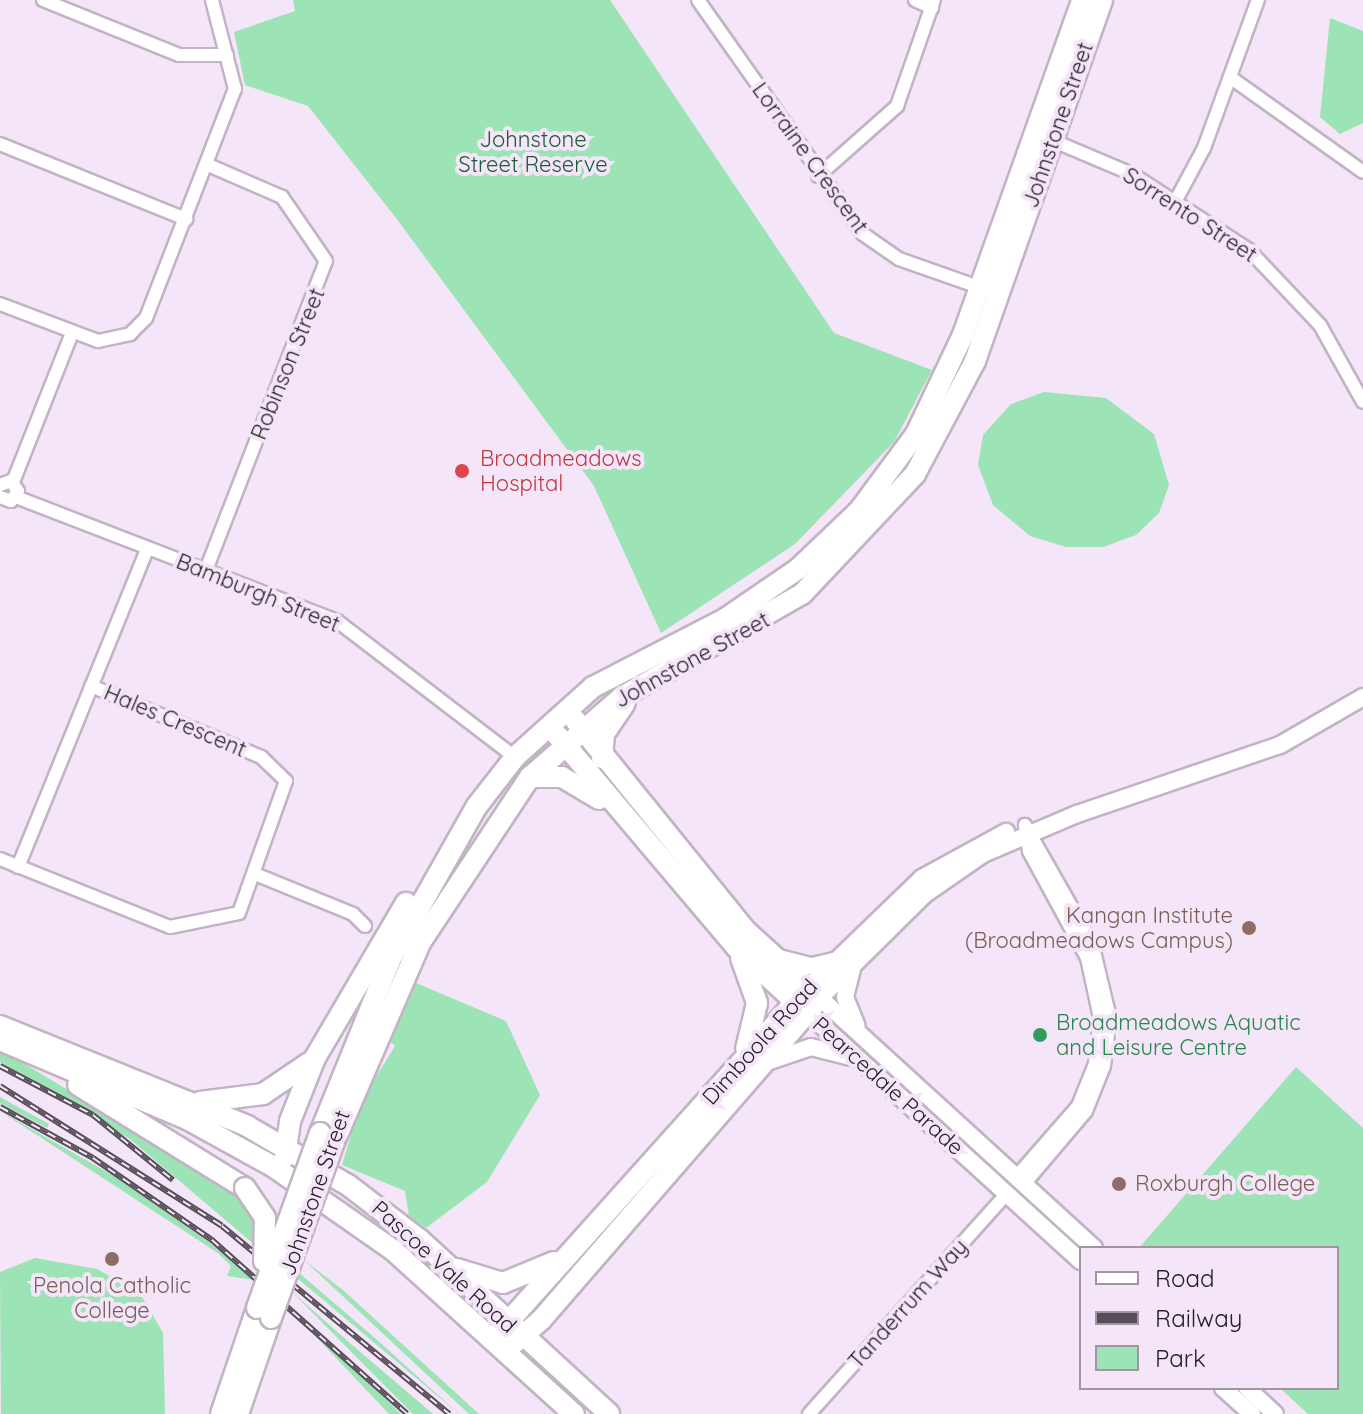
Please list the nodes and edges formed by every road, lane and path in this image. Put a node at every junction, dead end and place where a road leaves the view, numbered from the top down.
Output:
1 (43, 0) edge
2 (212, 0) edge
3 (698, 0) edge
4 (915, 0) edge
5 (1082, 0) edge
6 (1102, 0) edge
7 (1258, 0) edge
8 (933, 4) edge
9 (227, 55) junction
10 (1230, 77) junction
11 (1045, 141) junction
12 (0, 144) edge
13 (208, 165) junction
14 (1363, 172) edge
15 (818, 176) junction
16 (1175, 202) junction
17 (186, 219) junction
18 (989, 291) junction
19 (0, 304) edge
20 (72, 333) junction
21 (1363, 402) edge
22 (925, 439) junction
23 (7, 484) edge
24 (8, 498) edge
25 (0, 516) edge
26 (147, 549) junction
27 (206, 570) junction
28 (644, 683) junction
29 (91, 686) junction
30 (1363, 697) edge
31 (567, 706) junction
32 (549, 720) junction
33 (580, 729) junction
34 (562, 745) junction
35 (515, 757) junction
36 (602, 758) junction
37 (530, 777) junction
38 (477, 806) junction
39 (625, 818) junction
40 (490, 831) junction
41 (1028, 831) junction
42 (0, 859) edge
43 (690, 863) junction
44 (18, 867) junction
45 (255, 874) junction
46 (674, 877) junction
47 (429, 890) junction
48 (919, 890) junction
49 (365, 926) dead end
50 (736, 947) junction
51 (769, 955) junction
52 (859, 957) junction
53 (836, 960) junction
54 (808, 1000) junction
55 (0, 1026) edge
56 (861, 1034) junction
57 (9, 1044) edge
58 (317, 1052) junction
59 (740, 1059) junction
60 (860, 1061) junction
61 (767, 1062) junction
62 (188, 1101) junction
63 (327, 1137) junction
64 (284, 1146) junction
65 (1021, 1180) junction
66 (307, 1190) junction
67 (1007, 1193) junction
68 (1092, 1246) edge
69 (571, 1251) junction
70 (1079, 1259) edge
71 (443, 1261) junction
72 (264, 1313) junction
73 (504, 1322) junction
74 (524, 1338) junction
75 (500, 1346) junction
76 (1225, 1390) edge
77 (1249, 1390) edge
78 (221, 1414) edge
79 (238, 1414) edge
80 (574, 1414) edge
81 (609, 1414) edge
82 (809, 1414) edge
83 (1252, 1414) edge
84 (1275, 1414) edge

1 - 9 street
2 - 9 street
3 - 15 street, Lorraine Crescent
4 - 8 street
5 - 11 main road, Johnstone Street
6 - 11 main road, Johnstone Street
7 - 10 street
8 - 15 street
9 - 13 street
10 - 14 street
10 - 16 street
11 - 16 street, Sorrento Street
11 - 18 main road, Johnstone Street
12 - 17 street
13 - 17 street
13 - 27 street, Robinson Street
15 - 18 street, Lorraine Crescent
16 - 21 street, Sorrento Street
17 - 20 street
18 - 22 main road, Johnstone Street
19 - 20 street
20 - 23 street
22 - 28 main road, Johnstone Street
22 - 31 main road, Johnstone Street
23 - 24 street
24 - 25 street
24 - 26 street, Bamburgh Street
26 - 27 street, Bamburgh Street
26 - 29 street
27 - 35 street, Bamburgh Street
28 - 33 main road, Johnstone Street
28 - 36 main road
29 - 44 street
29 - 45 street, Hales Crescent
30 - 41 street, Dimboola Road
31 - 32 main road, Johnstone Street
31 - 33 main road, Pearcedale Parade
32 - 34 main road, Pearcedale Parade
32 - 35 main road, Johnstone Street
33 - 34 main road, Johnstone Street
33 - 36 main road, Pearcedale Parade
34 - 37 main road, Johnstone Street
34 - 39 main road, Pearcedale Parade
35 - 38 main road, Johnstone Street
36 - 43 main road, Pearcedale Parade
37 - 39 main road
37 - 40 main road, Johnstone Street
38 - 47 main road, Johnstone Street
38 - 58 main road
39 - 46 main road, Pearcedale Parade
40 - 47 main road
40 - 63 main road, Johnstone Street
41 - 48 street, Dimboola Road
41 - 65 street, Tanderrum Way
42 - 44 street, Hales Crescent
43 - 46 main road
43 - 51 main road, Pearcedale Parade
44 - 45 street, Hales Crescent
45 - 49 street
46 - 50 main road, Pearcedale Parade
47 - 63 main road, Johnstone Street
48 - 52 street, Dimboola Road
48 - 53 street, Dimboola Road
50 - 54 main road, Pearcedale Parade
50 - 59 main road
51 - 53 street
51 - 54 main road, Pearcedale Parade
52 - 54 street, Dimboola Road
52 - 56 street
53 - 54 street, Dimboola Road
54 - 56 street, Pearcedale Parade
54 - 59 main road, Dimboola Road
54 - 60 street, Pearcedale Parade
54 - 61 main road, Dimboola Road
55 - 62 main road, Pascoe Vale Road
56 - 65 street, Pearcedale Parade
57 - 66 main road, Pascoe Vale Road
57 - 72 main road, bridge
58 - 62 main road
58 - 64 main road
59 - 69 main road, Dimboola Road
60 - 61 street
60 - 67 street, Pearcedale Parade
61 - 74 main road, Dimboola Road
62 - 64 main road, Pascoe Vale Road
63 - 72 main road, Johnstone Street, bridge
64 - 66 main road
64 - 71 main road, Pascoe Vale Road
65 - 67 street, Tanderrum Way
65 - 68 street, Pearcedale Parade
66 - 75 main road, Pascoe Vale Road
67 - 70 street, Pearcedale Parade
67 - 82 street, Tanderrum Way
69 - 71 main road
69 - 73 main road, Dimboola Road
71 - 73 main road, Pascoe Vale Road
72 - 78 main road
72 - 79 main road
73 - 74 main road, Pascoe Vale Road
73 - 75 main road, Dimboola Road
74 - 75 main road, Dimboola Road
74 - 81 main road, Pascoe Vale Road
75 - 80 main road, Pascoe Vale Road
76 - 83 street
77 - 84 street

